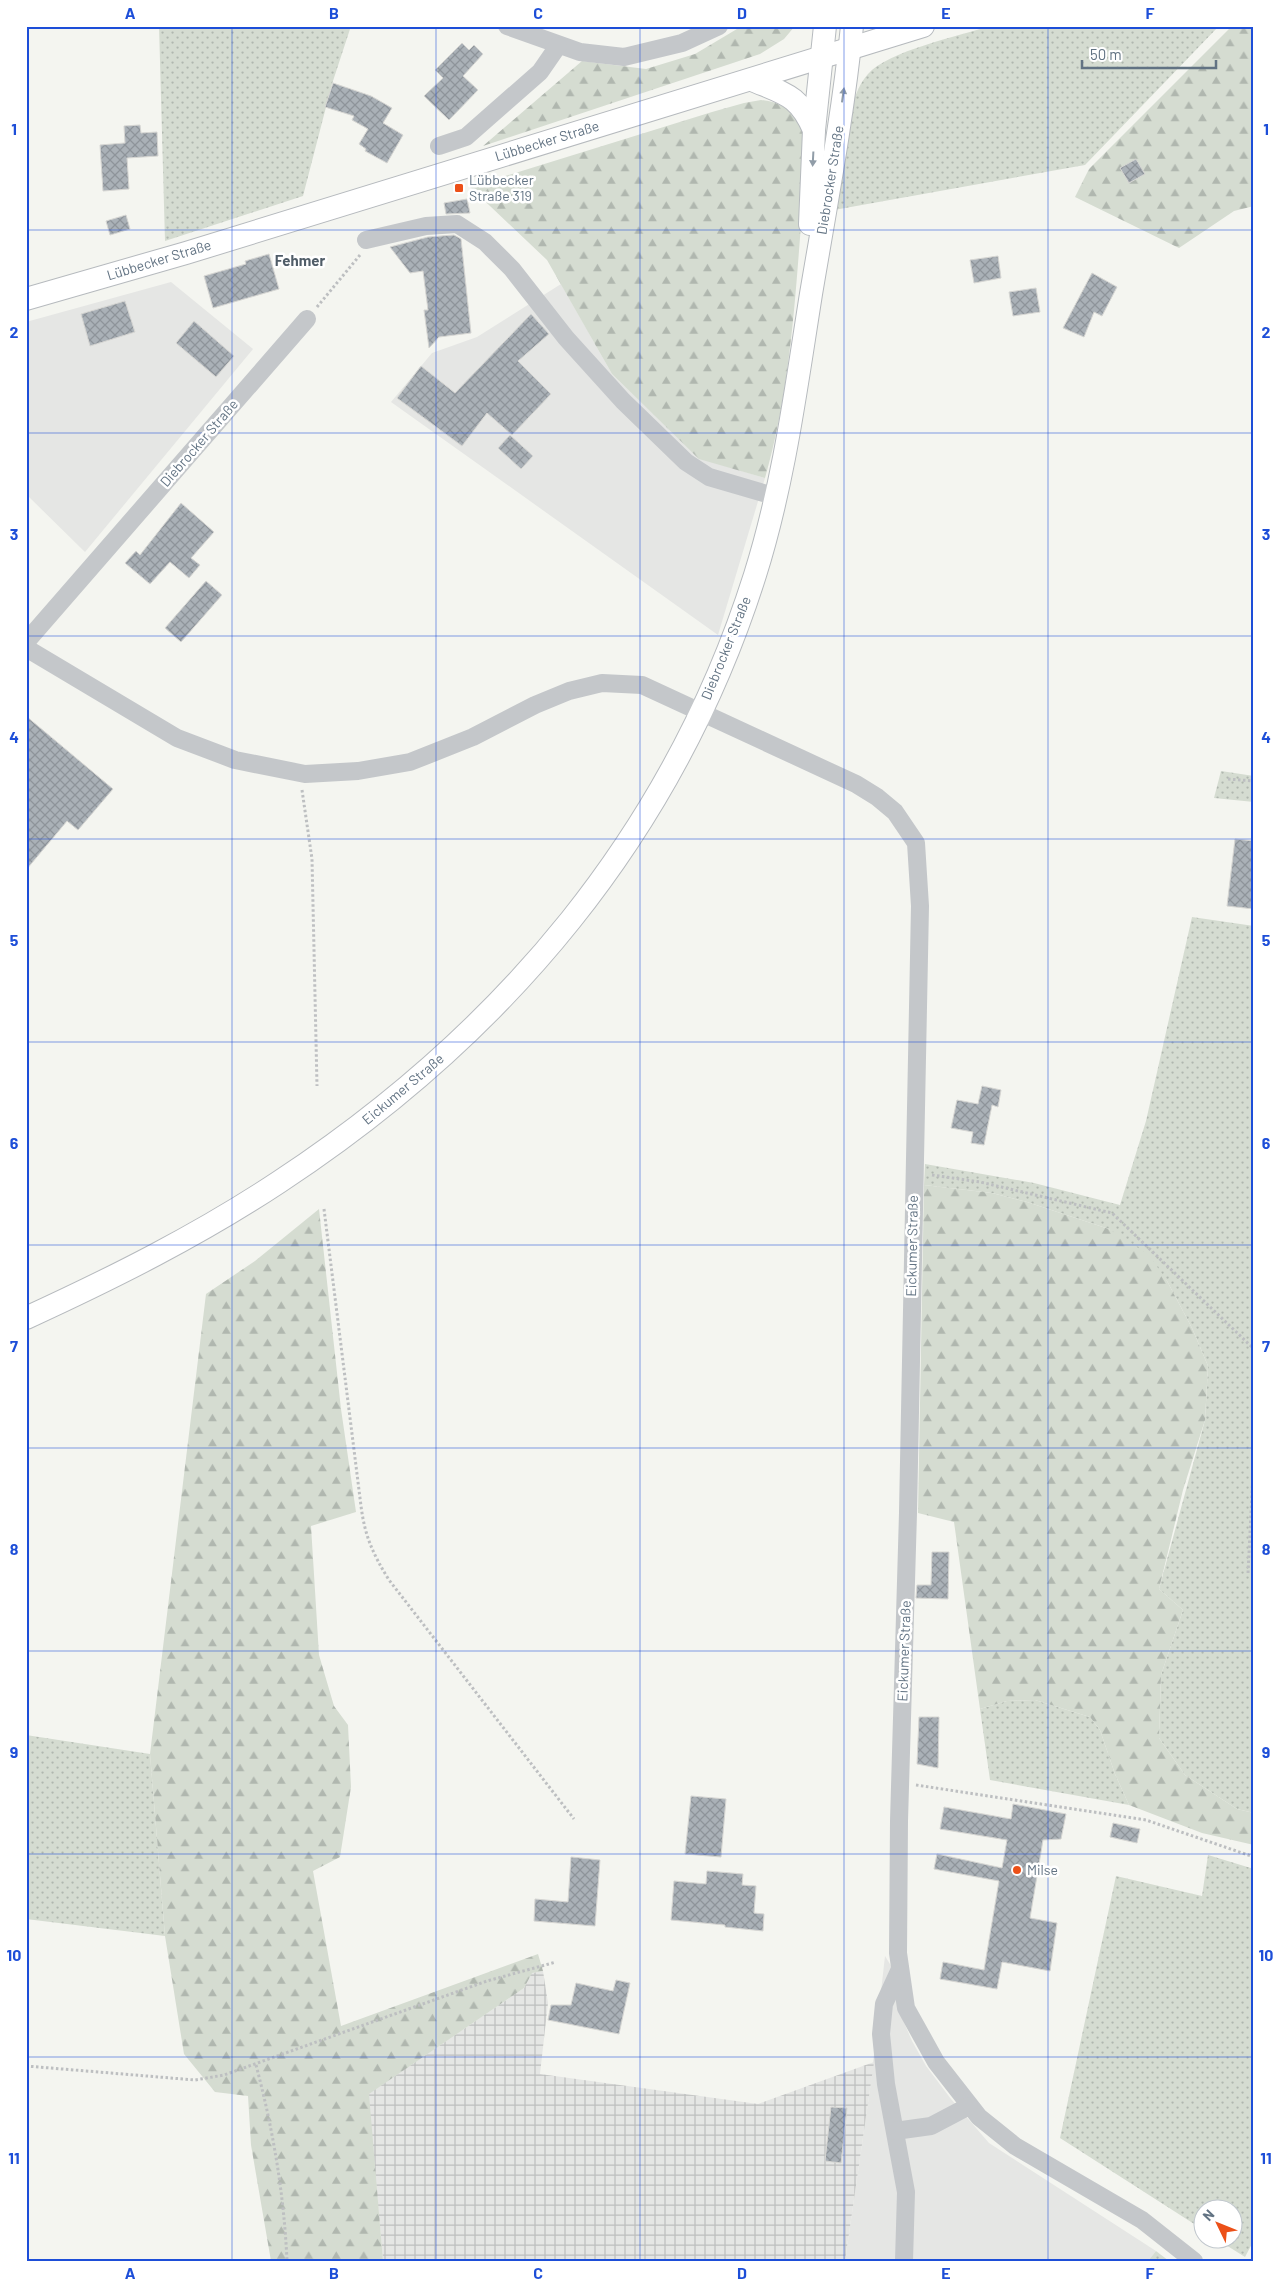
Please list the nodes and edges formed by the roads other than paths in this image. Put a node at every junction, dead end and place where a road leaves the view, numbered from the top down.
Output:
1 (507, 26) edge
2 (719, 26) edge
3 (826, 26) edge
4 (852, 26) edge
5 (923, 26) edge
6 (558, 46) junction
7 (850, 49) junction
8 (821, 59) junction
9 (752, 80) junction
10 (814, 130) junction
11 (439, 146) dead end
12 (366, 240) road end
13 (26, 299) edge
14 (307, 319) road end
15 (805, 333) junction
16 (777, 497) junction
17 (26, 642) edge
18 (33, 652) edge
19 (701, 712) junction
20 (26, 1318) edge
21 (900, 1969) junction
22 (969, 2106) junction
23 (895, 2131) junction
24 (904, 2261) edge
25 (1194, 2261) edge

1 - 6 street
2 - 6 street
3 - 8 main road, Diebrocker Straße
4 - 7 main road, Diebrocker Straße
5 - 7 main road, Lübbecker Straße
6 - 11 street
7 - 8 main road, Lübbecker Straße
15 -> 7 main road, Diebrocker Straße
8 - 9 main road, Lübbecker Straße
8 - 10 main road, Diebrocker Straße
9 - 10 main road
9 - 13 main road, Lübbecker Straße
10 -> 15 main road, Diebrocker Straße
12 - 16 street
14 - 17 street, Diebrocker Straße
15 - 16 main road, Diebrocker Straße
16 - 19 main road, Diebrocker Straße
18 - 19 street, Diebrocker Straße
19 - 20 main road, Eickumer Straße
19 - 21 street, Eickumer Straße
21 - 22 street, Eickumer Straße
21 - 23 street
22 - 23 street
22 - 25 street, Eickumer Straße
23 - 24 street

